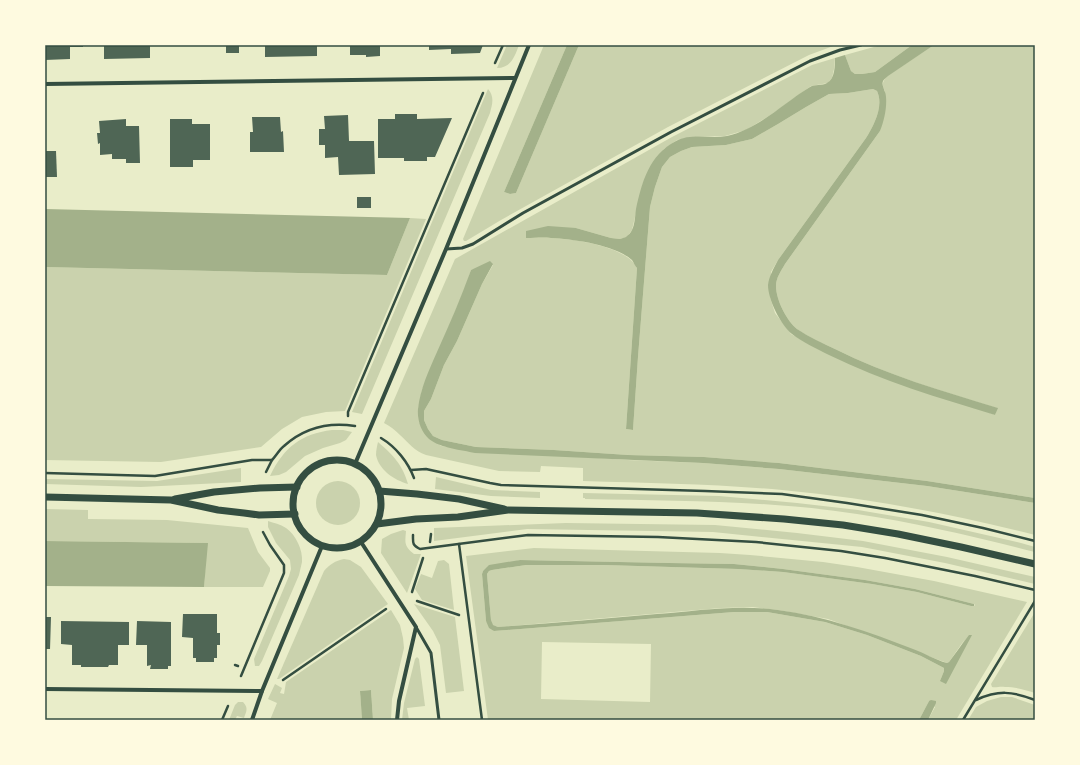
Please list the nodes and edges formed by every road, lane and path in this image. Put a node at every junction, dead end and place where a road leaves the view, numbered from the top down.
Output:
1 (503, 45) edge
2 (529, 45) edge
3 (861, 45) edge
4 (489, 78) junction
5 (515, 78) junction
6 (45, 84) edge
7 (446, 249) junction
8 (348, 416) dead end
9 (369, 431) junction
10 (272, 460) junction
11 (355, 464) junction
12 (411, 470) junction
13 (45, 473) edge
14 (560, 486) dead end
15 (297, 487) junction
16 (260, 488) junction
17 (379, 492) junction
18 (417, 494) junction
19 (45, 497) edge
20 (171, 500) junction
21 (508, 510) junction
22 (295, 514) junction
23 (259, 515) junction
24 (416, 519) junction
25 (377, 524) junction
26 (361, 542) junction
27 (459, 544) junction
28 (322, 546) junction
29 (423, 558) dead end
30 (1035, 564) edge
31 (1035, 590) edge
32 (1035, 601) edge
33 (390, 607) dead end
34 (459, 615) dead end
35 (416, 627) junction
36 (279, 683) dead end
37 (45, 689) edge
38 (234, 691) junction
39 (262, 691) junction
40 (975, 700) junction
41 (1035, 700) edge
42 (252, 720) edge
43 (397, 720) edge
44 (439, 720) edge
45 (482, 720) edge
46 (963, 720) edge

1 - 4 path
2 - 5 street
3 - 7 lane
4 - 5 street
4 - 6 street
4 - 8 path
5 - 7 street
7 - 9 street
9 - 10 path
9 - 11 street
9 - 12 path
10 - 13 path
10 - 16 path
11 - 15 street
11 - 17 street
12 - 14 path
12 - 18 path
15 - 16 street
15 - 22 street
16 - 20 street
17 - 18 street
17 - 25 street
18 - 21 street
19 - 20 street
20 - 23 street
21 - 24 street
21 - 30 street
22 - 23 street
22 - 28 street
23 - 38 path
24 - 25 street
24 - 27 path
25 - 26 street
26 - 28 street
26 - 35 street
27 - 31 path
27 - 45 path
28 - 39 street
29 - 34 path
32 - 40 path
33 - 36 path
35 - 43 street
35 - 44 lane
37 - 38 street
38 - 39 street
39 - 42 street
40 - 41 path
40 - 46 path

